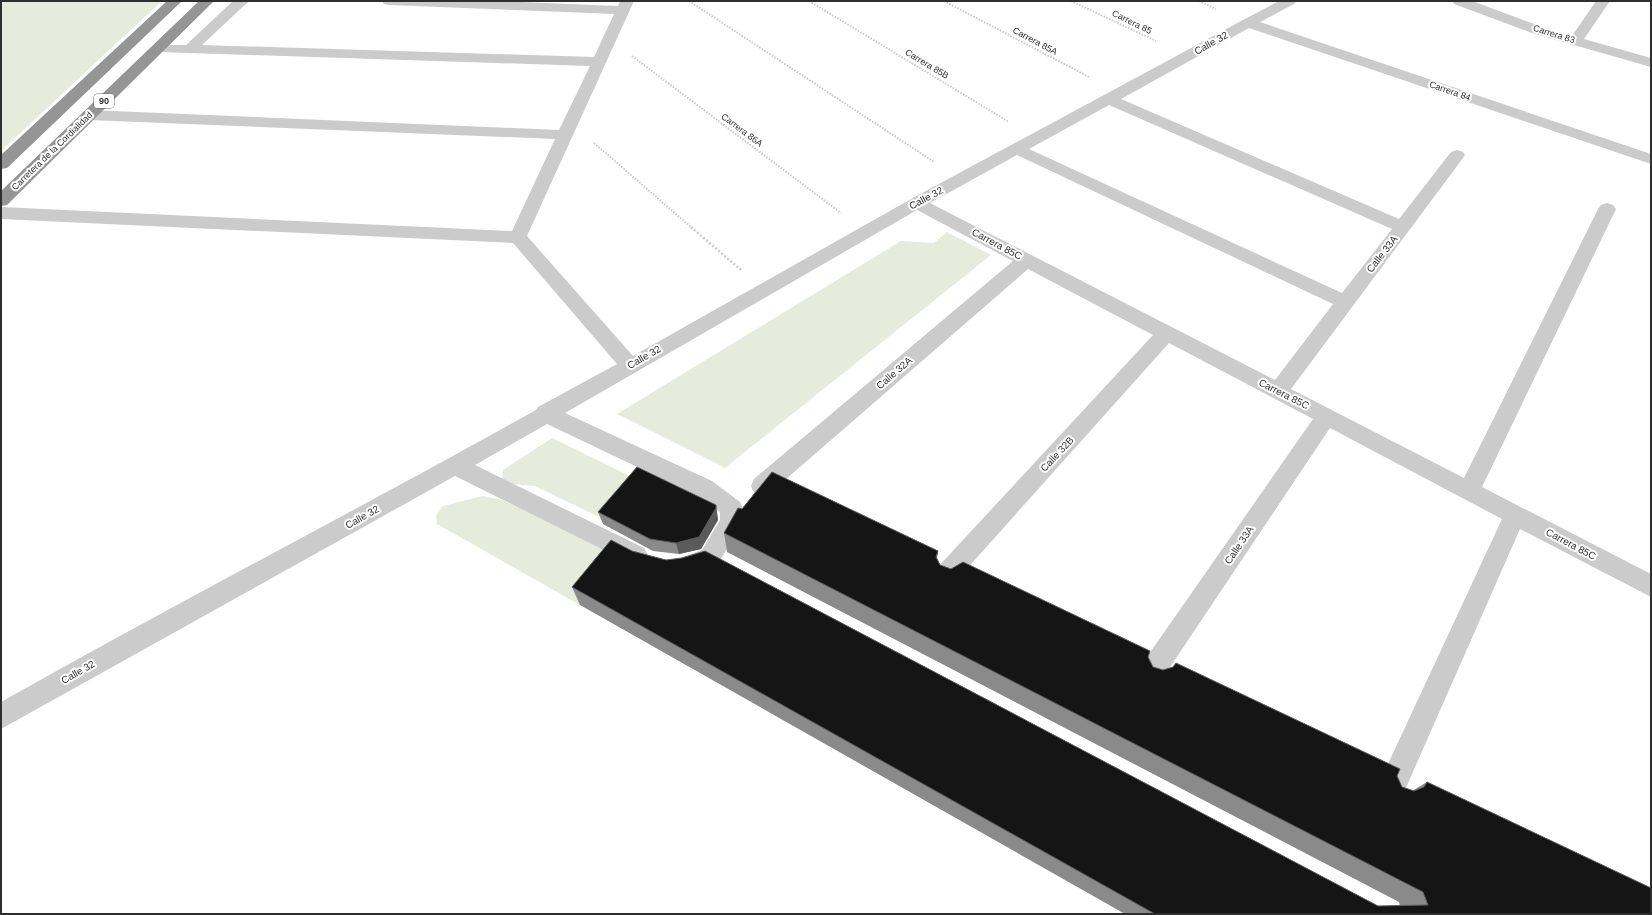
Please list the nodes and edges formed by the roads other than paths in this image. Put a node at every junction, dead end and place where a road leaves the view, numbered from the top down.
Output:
1 (175, 1) edge
2 (207, 1) edge
3 (242, 1) edge
4 (389, 1) edge
5 (1289, 1) edge
6 (1459, 1) edge
7 (1603, 1) edge
8 (624, 6) edge
9 (1248, 23) junction
10 (1575, 41) junction
11 (159, 48) junction
12 (191, 48) junction
13 (599, 62) junction
14 (1651, 63) edge
15 (1114, 96) junction
16 (89, 115) junction
17 (568, 129) junction
18 (1018, 149) junction
19 (1457, 155) dead end
20 (1651, 159) edge
21 (1, 164) edge
22 (1, 201) edge
23 (917, 203) junction
24 (1607, 209) dead end
25 (1, 213) edge
26 (1403, 227) junction
27 (518, 236) junction
28 (1026, 260) junction
29 (1345, 302) junction
30 (1167, 333) junction
31 (630, 366) junction
32 (1278, 391) junction
33 (546, 414) junction
34 (1327, 416) junction
35 (455, 466) junction
36 (762, 486) edge
37 (1469, 490) junction
38 (1515, 515) junction
39 (946, 575) edge
40 (1651, 586) edge
41 (1151, 673) edge
42 (1, 716) edge
43 (1391, 789) edge

1 - 21 highway, 90
2 - 11 highway, Carretera de la Cordialidad / 90
3 - 12 street
4 - 8 street
5 - 9 street, Calle 32
6 - 10 street, Carrera 83
7 - 10 street
8 - 13 street
9 - 15 street, Calle 32
9 - 20 street, Carrera 84
10 - 14 street, Carrera 83
11 - 12 street
11 - 16 highway, Carretera de la Cordialidad / 90
12 - 13 street
13 - 17 street
15 - 18 street, Calle 32
15 - 26 street
16 - 17 street
16 - 22 highway, Carretera de la Cordialidad / 90
17 - 27 street
18 - 23 street, Calle 32
18 - 29 street
19 - 26 street, Calle 33A
23 - 28 street, Carrera 85C
23 - 31 street, Calle 32
24 - 37 street
25 - 27 street
26 - 29 street, Calle 33A
27 - 31 street
28 - 30 street, Carrera 85C
28 - 36 street, Calle 32A
29 - 32 street, Calle 33A
30 - 32 street, Carrera 85C
30 - 39 street, Calle 32B
31 - 33 street, Calle 32
32 - 34 street, Carrera 85C
33 - 35 street, Calle 32
33 - 35 street
34 - 37 street, Carrera 85C
34 - 41 street, Calle 33A
35 - 42 street, Calle 32
37 - 38 street, Carrera 85C
38 - 40 street, Carrera 85C
38 - 43 street

